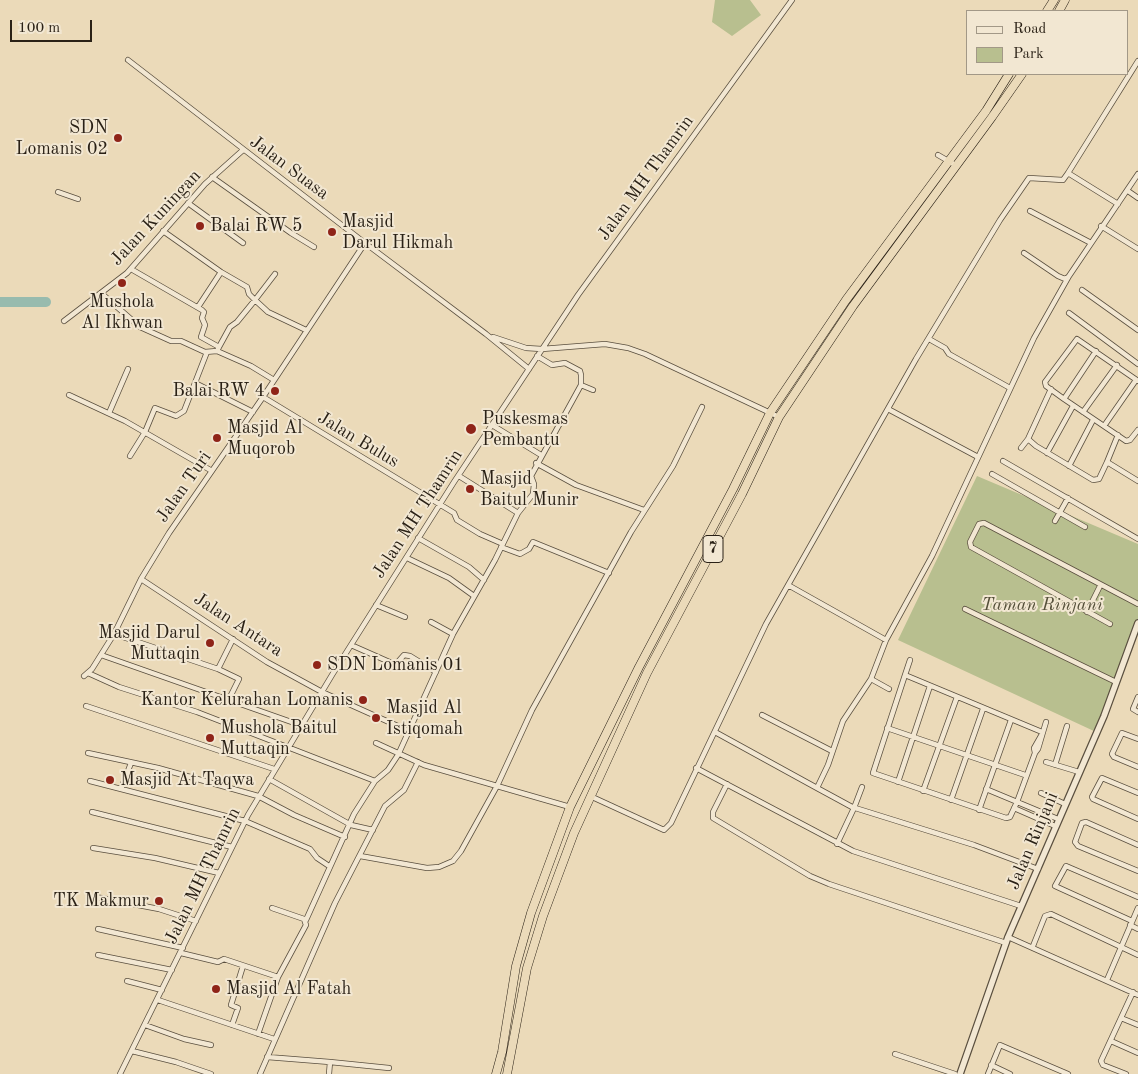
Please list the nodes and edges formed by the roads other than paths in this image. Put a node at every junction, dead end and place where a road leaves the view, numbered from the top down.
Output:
1 (792, 0) edge
2 (128, 60) dead end
3 (1138, 61) edge
4 (1008, 75) edge
5 (1021, 75) edge
6 (243, 150) junction
7 (938, 154) dead end
8 (949, 161) junction
9 (957, 166) junction
10 (1068, 173) junction
11 (1138, 174) edge
12 (212, 177) junction
13 (1128, 191) junction
14 (58, 192) dead end
15 (1138, 198) edge
16 (78, 199) dead end
17 (188, 203) junction
18 (1118, 204) junction
19 (1030, 212) dead end
20 (1101, 226) junction
21 (164, 231) junction
22 (243, 243) dead end
23 (1091, 243) junction
24 (365, 244) junction
25 (314, 247) dead end
26 (1138, 249) edge
27 (1024, 253) dead end
28 (131, 269) junction
29 (221, 272) junction
30 (275, 274) dead end
31 (1069, 276) junction
32 (1082, 290) dead end
33 (101, 293) junction
34 (255, 300) junction
35 (198, 307) junction
36 (1069, 313) dead end
37 (64, 320) dead end
38 (306, 330) junction
39 (1138, 330) edge
40 (486, 334) junction
41 (929, 339) junction
42 (218, 349) junction
43 (542, 349) junction
44 (1096, 351) junction
45 (207, 352) junction
46 (537, 356) junction
47 (1138, 364) edge
48 (1117, 365) junction
49 (128, 369) dead end
50 (529, 369) junction
51 (274, 380) junction
52 (1137, 380) edge
53 (195, 383) junction
54 (581, 385) junction
55 (1010, 388) junction
56 (593, 390) dead end
57 (1051, 390) junction
58 (69, 395) dead end
59 (263, 398) junction
60 (1064, 399) junction
61 (1074, 406) junction
62 (702, 407) dead end
63 (888, 409) junction
64 (253, 412) junction
65 (1084, 412) junction
66 (770, 413) junction
67 (109, 414) junction
68 (779, 417) junction
69 (1093, 420) junction
70 (492, 425) junction
71 (1104, 426) junction
72 (1138, 430) edge
73 (145, 432) junction
74 (1118, 435) junction
75 (1028, 439) junction
76 (1021, 448) dead end
77 (1047, 453) junction
78 (541, 455) junction
79 (130, 456) dead end
80 (978, 457) junction
81 (1003, 461) dead end
82 (1108, 462) junction
83 (536, 464) junction
84 (1069, 466) junction
85 (212, 471) junction
86 (992, 474) dead end
87 (459, 476) junction
88 (1138, 480) edge
89 (1068, 498) junction
90 (440, 505) junction
91 (644, 510) junction
92 (518, 513) junction
93 (1060, 513) junction
94 (1055, 521) dead end
95 (1084, 527) dead end
96 (418, 538) junction
97 (1138, 538) edge
98 (502, 546) junction
99 (407, 558) junction
100 (609, 573) junction
101 (141, 579) junction
102 (484, 580) junction
103 (682, 584) junction
104 (788, 584) junction
105 (1100, 586) junction
106 (692, 589) junction
107 (474, 596) junction
108 (1138, 604) edge
109 (376, 605) junction
110 (965, 609) dead end
111 (1087, 612) junction
112 (405, 617) dead end
113 (431, 622) dead end
114 (1138, 622) edge
115 (1110, 624) dead end
116 (114, 634) junction
117 (453, 634) junction
118 (233, 639) junction
119 (886, 640) junction
120 (351, 645) junction
121 (101, 655) junction
122 (910, 660) dead end
123 (218, 669) junction
124 (436, 672) junction
125 (905, 675) junction
126 (871, 679) junction
127 (1116, 682) junction
128 (930, 686) junction
129 (889, 689) dead end
130 (322, 692) junction
131 (1138, 697) edge
132 (957, 698) junction
133 (229, 699) junction
134 (86, 706) dead end
135 (984, 708) junction
136 (1138, 712) edge
137 (762, 715) dead end
138 (1011, 720) junction
139 (1046, 722) dead end
140 (300, 726) junction
141 (1066, 726) dead end
142 (887, 728) junction
143 (409, 731) junction
144 (715, 732) junction
145 (1042, 733) junction
146 (914, 736) junction
147 (1138, 739) edge
148 (376, 743) dead end
149 (940, 745) junction
150 (288, 746) junction
151 (832, 751) junction
152 (88, 753) dead end
153 (967, 754) junction
154 (398, 755) junction
155 (418, 762) junction
156 (1046, 762) dead end
157 (132, 763) junction
158 (995, 764) junction
159 (1055, 765) junction
160 (1138, 767) edge
161 (696, 768) junction
162 (274, 769) junction
163 (589, 769) junction
164 (1079, 772) junction
165 (600, 773) junction
166 (1025, 775) junction
167 (269, 779) junction
168 (90, 781) dead end
169 (375, 781) junction
170 (898, 782) junction
171 (727, 784) junction
172 (497, 786) junction
173 (862, 787) dead end
174 (817, 788) junction
175 (121, 789) junction
176 (986, 789) junction
177 (923, 791) junction
178 (1041, 793) dead end
179 (1138, 793) edge
180 (258, 796) junction
181 (590, 796) junction
182 (951, 800) junction
183 (1017, 802) junction
184 (1065, 804) junction
185 (570, 807) junction
186 (854, 808) junction
187 (1014, 808) junction
188 (979, 810) junction
189 (92, 812) dead end
190 (1138, 819) edge
191 (245, 821) junction
192 (1057, 823) junction
193 (351, 825) junction
194 (561, 829) junction
195 (373, 830) junction
196 (574, 833) junction
197 (345, 838) junction
198 (837, 844) junction
199 (1138, 845) edge
200 (232, 847) junction
201 (93, 848) dead end
202 (360, 856) junction
203 (329, 866) junction
204 (1038, 869) junction
205 (1138, 872) edge
206 (219, 873) junction
207 (539, 892) junction
208 (550, 896) junction
209 (96, 897) dead end
210 (1138, 897) edge
211 (1021, 906) junction
212 (272, 908) dead end
213 (1138, 908) edge
214 (306, 920) junction
215 (196, 921) junction
216 (1131, 923) junction
217 (1138, 928) edge
218 (98, 929) dead end
219 (1008, 936) junction
220 (1006, 943) junction
221 (1032, 946) junction
222 (1122, 947) junction
223 (182, 951) junction
224 (98, 955) dead end
225 (1138, 955) edge
226 (243, 966) junction
227 (172, 970) junction
228 (278, 977) junction
229 (1107, 980) junction
230 (127, 981) dead end
231 (162, 990) junction
232 (1133, 992) junction
233 (1138, 995) edge
234 (158, 1000) junction
235 (1122, 1018) junction
236 (145, 1025) junction
237 (232, 1025) junction
238 (1138, 1025) edge
239 (258, 1034) junction
240 (274, 1039) junction
241 (1112, 1041) junction
242 (211, 1045) dead end
243 (132, 1050) junction
244 (1138, 1052) edge
245 (896, 1054) dead end
246 (267, 1057) junction
247 (330, 1062) junction
248 (991, 1065) junction
249 (389, 1068) dead end
250 (120, 1074) edge
251 (212, 1074) edge
252 (260, 1074) edge
253 (329, 1074) edge
254 (496, 1074) edge
255 (507, 1074) edge
256 (956, 1074) edge
257 (960, 1074) edge
258 (988, 1074) edge
259 (1010, 1074) edge
260 (1068, 1074) edge
261 (1126, 1074) edge

1 - 43 street, Jalan MH Thamrin
2 - 6 street, Jalan Suasa
3 - 10 street
4 - 8 highway, 7
5 - 9 highway, 7
6 - 12 street, Jalan Kuningan
6 - 24 street, Jalan Suasa
7 - 8 street
8 - 9 street
8 - 66 highway, 7
9 - 68 highway, 7
10 - 18 street
10 - 41 street
11 - 13 street
12 - 17 street, Jalan Kuningan
12 - 25 street
13 - 15 street
13 - 18 street
14 - 16 street
17 - 21 street, Jalan Kuningan
17 - 22 street
18 - 20 street
19 - 23 street
20 - 23 street
20 - 26 street
21 - 28 street, Jalan Kuningan
21 - 29 street
23 - 31 street
24 - 38 street, Jalan Turi
24 - 40 street, Jalan Suasa
27 - 31 street
28 - 33 street, Jalan Kuningan
28 - 35 street
29 - 34 street
29 - 35 street
30 - 34 street
31 - 55 street
32 - 39 street
33 - 37 street, Jalan Kuningan
33 - 45 street
34 - 38 street
34 - 42 street
35 - 42 street
36 - 47 street
38 - 51 street, Jalan Turi
40 - 43 street
40 - 50 street, Jalan Suasa
41 - 55 street
41 - 63 street
42 - 45 street
42 - 51 street
43 - 46 street, Jalan MH Thamrin
43 - 66 street
44 - 48 street
44 - 57 street
44 - 60 street
45 - 53 street
46 - 50 street, Jalan MH Thamrin
46 - 54 street
48 - 52 street
48 - 65 street
49 - 67 street
50 - 70 street, Jalan MH Thamrin
51 - 59 street, Jalan Turi
52 - 71 street
53 - 64 street
53 - 73 street
54 - 56 street
54 - 78 street
55 - 80 street
57 - 60 street
57 - 75 street
58 - 67 street
59 - 64 street, Jalan Turi
59 - 90 street, Jalan Bulus
60 - 61 street
61 - 65 street
61 - 77 street
62 - 91 street
63 - 80 street
63 - 104 street
64 - 85 street, Jalan Turi
65 - 69 street
66 - 68 street
66 - 103 highway, 7
67 - 73 street
68 - 106 highway, 7
69 - 71 street
69 - 84 street
70 - 78 street
70 - 87 street, Jalan MH Thamrin
71 - 74 street
72 - 74 street
73 - 79 street
73 - 85 street
74 - 82 street
75 - 76 street
75 - 77 street
77 - 84 street
78 - 83 street
80 - 119 street
81 - 89 street
82 - 84 street
82 - 88 street
83 - 91 street
83 - 92 street
85 - 101 street, Jalan Turi
86 - 93 street
87 - 90 street, Jalan MH Thamrin
87 - 92 street
89 - 93 street
89 - 97 street
90 - 96 street, Jalan MH Thamrin
90 - 98 street, Jalan Bulus
91 - 100 street
92 - 98 street
93 - 94 street
93 - 95 street
96 - 99 street, Jalan MH Thamrin
96 - 102 street
98 - 100 street, Jalan Bulus
98 - 102 street
99 - 107 street
99 - 109 street, Jalan MH Thamrin
100 - 172 street
101 - 116 street, Jalan Turi
101 - 118 street, Jalan Antara
102 - 107 street
103 - 106 highway
103 - 163 highway, 7
104 - 119 street
104 - 144 street
105 - 108 street
105 - 111 street
105 - 111 street
106 - 165 highway, 7
107 - 117 street
109 - 112 street
109 - 120 street, Jalan MH Thamrin
110 - 127 street
111 - 115 street
113 - 117 street
114 - 127 street, Jalan Rinjani
116 - 121 street, Jalan Turi
116 - 123 street
117 - 124 street
118 - 123 street
118 - 130 street, Jalan Antara
119 - 126 street
120 - 124 street
120 - 130 street, Jalan MH Thamrin
121 - 133 street
121 - 150 street, Jalan Turi
122 - 125 street
123 - 133 street
124 - 143 street
125 - 128 street
125 - 142 street
126 - 129 street
126 - 151 street
127 - 164 street, Jalan Rinjani
128 - 132 street
128 - 146 street
130 - 140 street, Jalan MH Thamrin
130 - 143 street, Jalan Antara
131 - 136 street
132 - 135 street
132 - 149 street
133 - 140 street
134 - 162 street
135 - 138 street
135 - 153 street
137 - 151 street
138 - 145 street
138 - 158 street
139 - 145 street
140 - 150 street, Jalan MH Thamrin
141 - 159 street
142 - 146 street
142 - 170 street
143 - 154 street
144 - 161 street
144 - 174 street
145 - 166 street
146 - 149 street
146 - 170 street
147 - 160 street
148 - 154 street
149 - 153 street
149 - 177 street
150 - 162 street, Jalan MH Thamrin
150 - 169 street
151 - 174 street
152 - 157 street
153 - 158 street
153 - 182 street
154 - 155 street
154 - 169 street
155 - 172 street
155 - 195 street
156 - 159 street
157 - 175 street
157 - 180 street
158 - 166 street
158 - 176 street
159 - 164 street
161 - 171 street
161 - 181 street
162 - 167 street, Jalan MH Thamrin
163 - 165 highway
163 - 185 highway, 7
164 - 184 street, Jalan Rinjani
165 - 181 highway, 7
166 - 183 street
167 - 180 street, Jalan MH Thamrin
167 - 193 street
168 - 175 street
169 - 193 street
170 - 177 street
171 - 198 street
171 - 220 street
172 - 185 street
172 - 202 street
173 - 186 street
174 - 186 street
175 - 191 street
176 - 183 street
176 - 188 street
177 - 182 street
178 - 184 street
179 - 190 street
180 - 191 street, Jalan MH Thamrin
180 - 197 street
181 - 196 highway, 7
182 - 188 street
183 - 187 street
183 - 192 street
184 - 192 street, Jalan Rinjani
185 - 194 highway, 7
186 - 198 street
186 - 204 street
187 - 188 street
187 - 192 street
189 - 200 street
191 - 200 street, Jalan MH Thamrin
191 - 203 street
192 - 204 street, Jalan Rinjani
193 - 195 street
193 - 197 street
194 - 196 highway
194 - 207 highway, 7
195 - 202 street
196 - 208 highway, 7
197 - 203 street
198 - 211 street
199 - 205 street
200 - 206 street, Jalan MH Thamrin
201 - 206 street
202 - 240 street
203 - 214 street
204 - 211 street, Jalan Rinjani
206 - 215 street, Jalan MH Thamrin
207 - 208 highway
207 - 254 highway, 7
208 - 255 highway, 7
209 - 215 street
210 - 216 street
211 - 219 street, Jalan Rinjani
212 - 214 street
213 - 216 street
214 - 228 street
215 - 223 street, Jalan MH Thamrin
216 - 217 street
216 - 222 street
218 - 223 street
219 - 220 street, Jalan Rinjani
219 - 221 street
220 - 257 street, Jalan Rinjani
221 - 222 street
221 - 229 street
222 - 225 street
222 - 229 street
223 - 226 street
223 - 227 street, Jalan MH Thamrin
224 - 227 street
226 - 228 street
226 - 237 street
227 - 231 street, Jalan MH Thamrin
228 - 239 street
229 - 232 street
230 - 231 street
231 - 234 street, Jalan MH Thamrin
232 - 233 street
232 - 235 street
234 - 236 street, Jalan MH Thamrin
234 - 237 street
235 - 238 street
235 - 241 street
236 - 242 street
236 - 243 street, Jalan MH Thamrin
237 - 239 street
239 - 240 street
240 - 246 street
241 - 244 street
241 - 261 street
243 - 250 street, Jalan MH Thamrin
243 - 251 street
245 - 256 street
246 - 247 street
246 - 252 street
247 - 249 street
247 - 253 street
248 - 258 street
248 - 259 street
248 - 260 street

